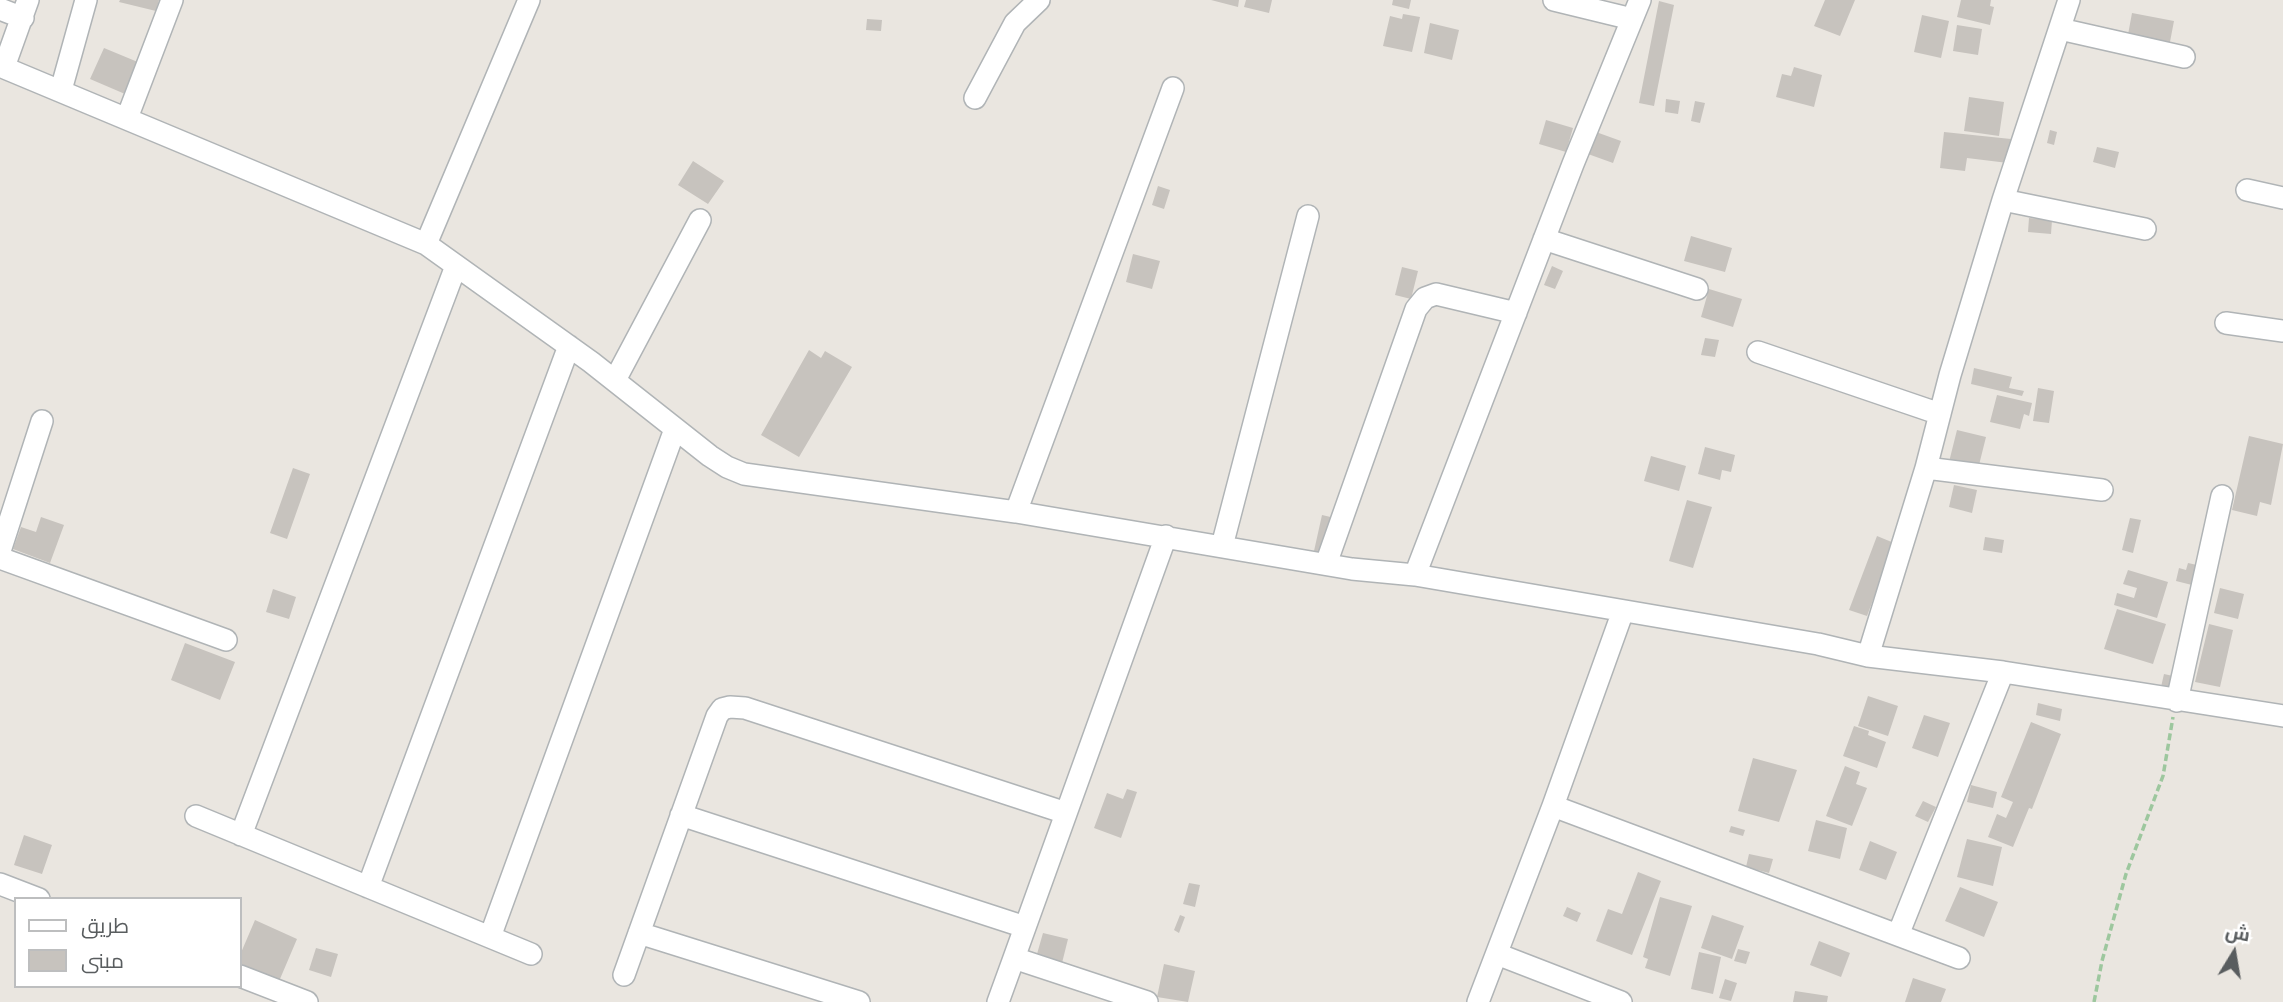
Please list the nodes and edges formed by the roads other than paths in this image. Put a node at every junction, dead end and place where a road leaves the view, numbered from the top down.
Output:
1 (86, 0) edge
2 (172, 0) edge
3 (529, 0) edge
4 (1039, 0) edge
5 (1553, 0) edge
6 (2069, 0) edge
7 (0, 9) edge
8 (26, 9) edge
9 (1636, 10) edge
10 (2060, 29) junction
11 (2184, 57) dead end
12 (2, 67) edge
13 (1173, 88) dead end
14 (61, 90) junction
15 (975, 98) dead end
16 (127, 118) junction
17 (2247, 190) dead end
18 (2283, 198) edge
19 (2003, 200) junction
20 (1308, 216) dead end
21 (699, 220) dead end
22 (2145, 229) dead end
23 (1544, 239) junction
24 (426, 244) junction
25 (456, 265) junction
26 (1697, 289) dead end
27 (1516, 313) junction
28 (2226, 323) dead end
29 (2283, 331) edge
30 (569, 346) junction
31 (1758, 352) dead end
32 (615, 380) junction
33 (1940, 414) junction
34 (42, 421) dead end
35 (675, 429) junction
36 (1926, 468) junction
37 (2102, 490) dead end
38 (2222, 496) dead end
39 (1016, 512) junction
40 (1166, 536) junction
41 (1222, 546) junction
42 (0, 551) edge
43 (0, 558) edge
44 (1326, 564) junction
45 (1415, 575) junction
46 (1623, 611) junction
47 (226, 640) dead end
48 (1868, 656) junction
49 (2003, 672) junction
50 (2176, 701) junction
51 (2283, 716) edge
52 (1553, 806) junction
53 (1066, 813) junction
54 (681, 815) junction
55 (196, 816) dead end
56 (241, 835) junction
57 (0, 884) edge
58 (368, 887) junction
59 (34, 897) edge
60 (1025, 927) junction
61 (639, 933) junction
62 (1898, 935) junction
63 (490, 937) junction
64 (531, 954) dead end
65 (1497, 954) junction
66 (1014, 958) junction
67 (1959, 958) dead end
68 (624, 975) dead end
69 (242, 977) edge
70 (307, 1002) edge
71 (859, 1002) edge
72 (998, 1002) edge
73 (1147, 1002) edge
74 (1478, 1002) edge
75 (1621, 1002) edge

1 - 14 street
2 - 16 street
3 - 24 street
4 - 15 street
5 - 9 street
6 - 10 street
7 - 8 street
8 - 12 street
9 - 23 street
10 - 11 street
10 - 19 street
12 - 14 street
13 - 39 street
14 - 16 street
16 - 24 street
17 - 18 street
19 - 22 street
19 - 33 street
20 - 41 street
21 - 32 street
23 - 26 street
23 - 27 street
24 - 25 street
25 - 30 street
25 - 56 street
27 - 44 street
27 - 45 street
28 - 29 street
30 - 32 street
30 - 58 street
31 - 33 street
32 - 35 street
33 - 36 street
34 - 42 street
35 - 39 street
35 - 63 street
36 - 37 street
36 - 48 street
38 - 50 street
39 - 40 street
40 - 41 street
40 - 53 street
41 - 44 street
43 - 47 street
44 - 45 street
45 - 46 street
46 - 48 street
46 - 52 street
48 - 49 street
49 - 50 street
49 - 62 street
50 - 51 street
52 - 62 street
52 - 65 street
53 - 54 street
53 - 60 street
54 - 60 street
54 - 61 street
55 - 56 street
56 - 58 street
57 - 59 street
58 - 63 street
60 - 66 street
61 - 68 street
61 - 71 street
62 - 67 street
63 - 64 street
65 - 74 street
65 - 75 street
66 - 72 street
66 - 73 street
69 - 70 street

